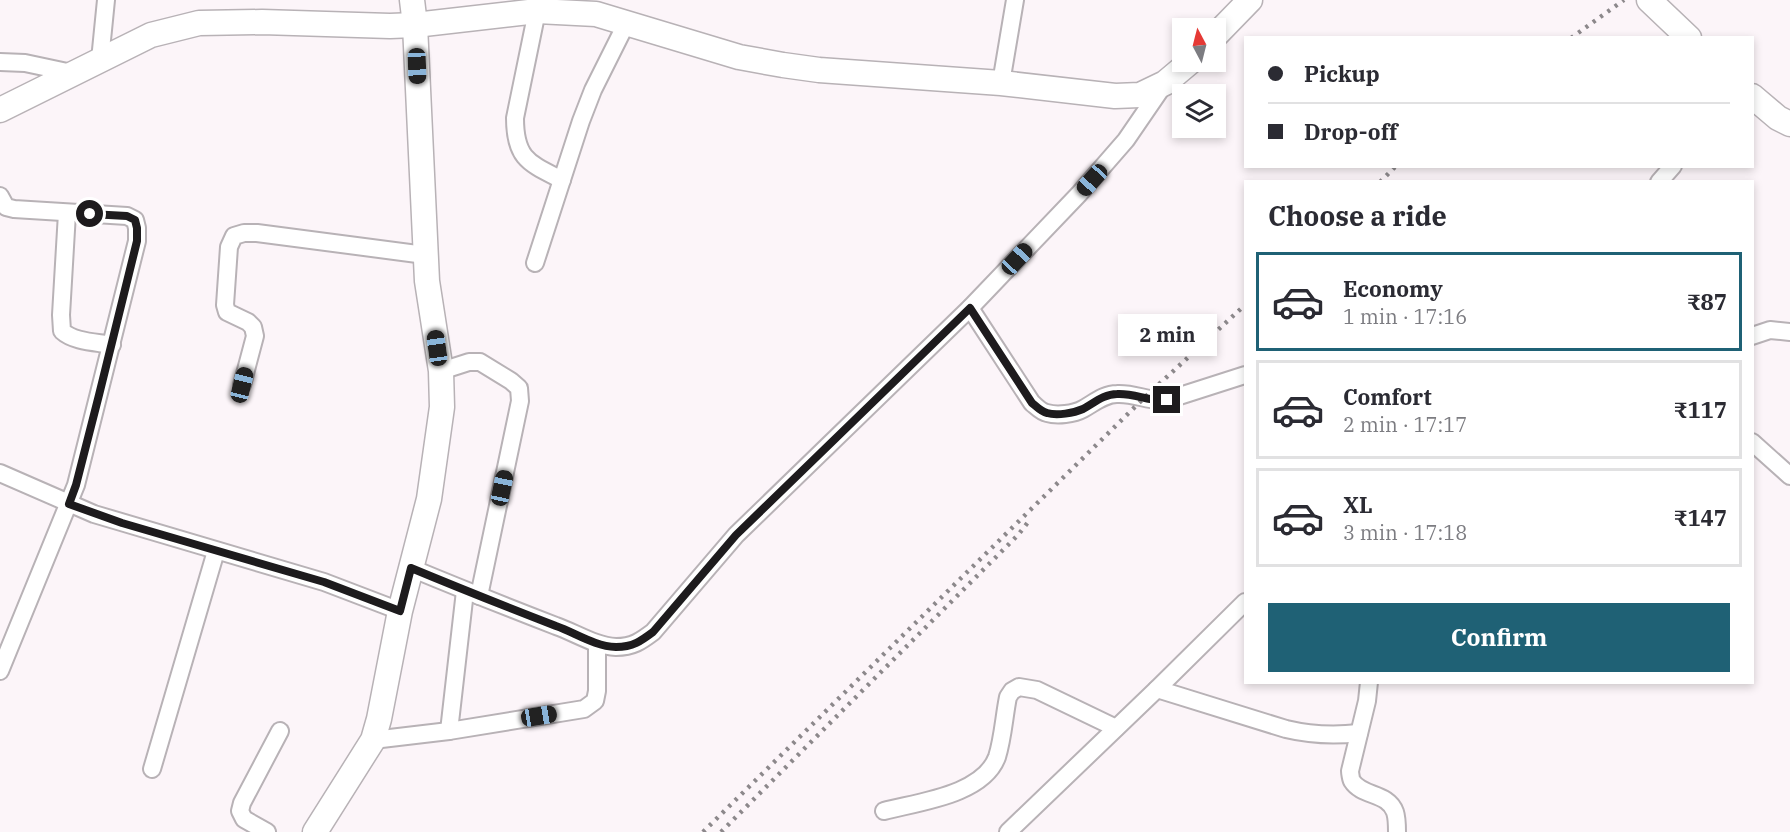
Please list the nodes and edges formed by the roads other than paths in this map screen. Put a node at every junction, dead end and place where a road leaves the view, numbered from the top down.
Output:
1 (106, 0) edge
2 (412, 0) edge
3 (1015, 0) edge
4 (1250, 0) edge
5 (1649, 0) edge
6 (537, 10) junction
7 (627, 22) junction
8 (415, 25) junction
9 (1226, 25) edge
10 (1687, 36) edge
11 (100, 60) junction
12 (0, 62) edge
13 (1178, 72) edge
14 (72, 73) junction
15 (1001, 83) junction
16 (1165, 83) junction
17 (1754, 98) edge
18 (0, 110) edge
19 (1790, 124) edge
20 (1671, 168) edge
21 (562, 180) junction
22 (1661, 180) edge
23 (0, 196) edge
24 (67, 213) junction
25 (425, 255) junction
26 (535, 263) dead end
27 (970, 308) junction
28 (1790, 332) edge
29 (1754, 335) edge
30 (112, 345) junction
31 (441, 371) junction
32 (1244, 375) edge
33 (242, 385) dead end
34 (1754, 444) edge
35 (0, 473) edge
36 (1790, 476) edge
37 (69, 504) junction
38 (216, 551) junction
39 (411, 568) junction
40 (472, 593) junction
41 (1244, 603) edge
42 (400, 611) junction
43 (597, 644) junction
44 (0, 671) edge
45 (1369, 684) edge
46 (1157, 689) junction
47 (1116, 728) junction
48 (280, 731) dead end
49 (449, 731) junction
50 (1359, 733) junction
51 (373, 740) junction
52 (152, 769) dead end
53 (884, 811) dead end
54 (267, 832) edge
55 (315, 832) edge
56 (1008, 832) edge
57 (1398, 832) edge

1 - 11 street
2 - 8 street
3 - 15 street
4 - 9 street
5 - 10 street
6 - 7 street
6 - 8 street
6 - 21 street
7 - 15 street
7 - 21 street
8 - 11 street
8 - 25 street
11 - 14 street
12 - 14 street
13 - 16 street
14 - 18 street
15 - 16 street
16 - 27 street
17 - 19 street
20 - 22 street
21 - 26 street
23 - 24 street
24 - 30 street
24 - 30 street
25 - 31 street
25 - 33 street
27 - 32 street
27 - 43 street
28 - 29 street
30 - 37 street
31 - 39 street
31 - 40 street
34 - 36 street
35 - 37 street
37 - 38 street
37 - 44 street
38 - 42 street
38 - 52 street
39 - 40 street
39 - 42 street
40 - 43 street
40 - 49 street
41 - 46 street
42 - 51 street
43 - 49 street
45 - 50 street
46 - 47 street
46 - 50 street
47 - 53 street
47 - 56 street
48 - 54 street
49 - 51 street
50 - 57 street
51 - 55 street

